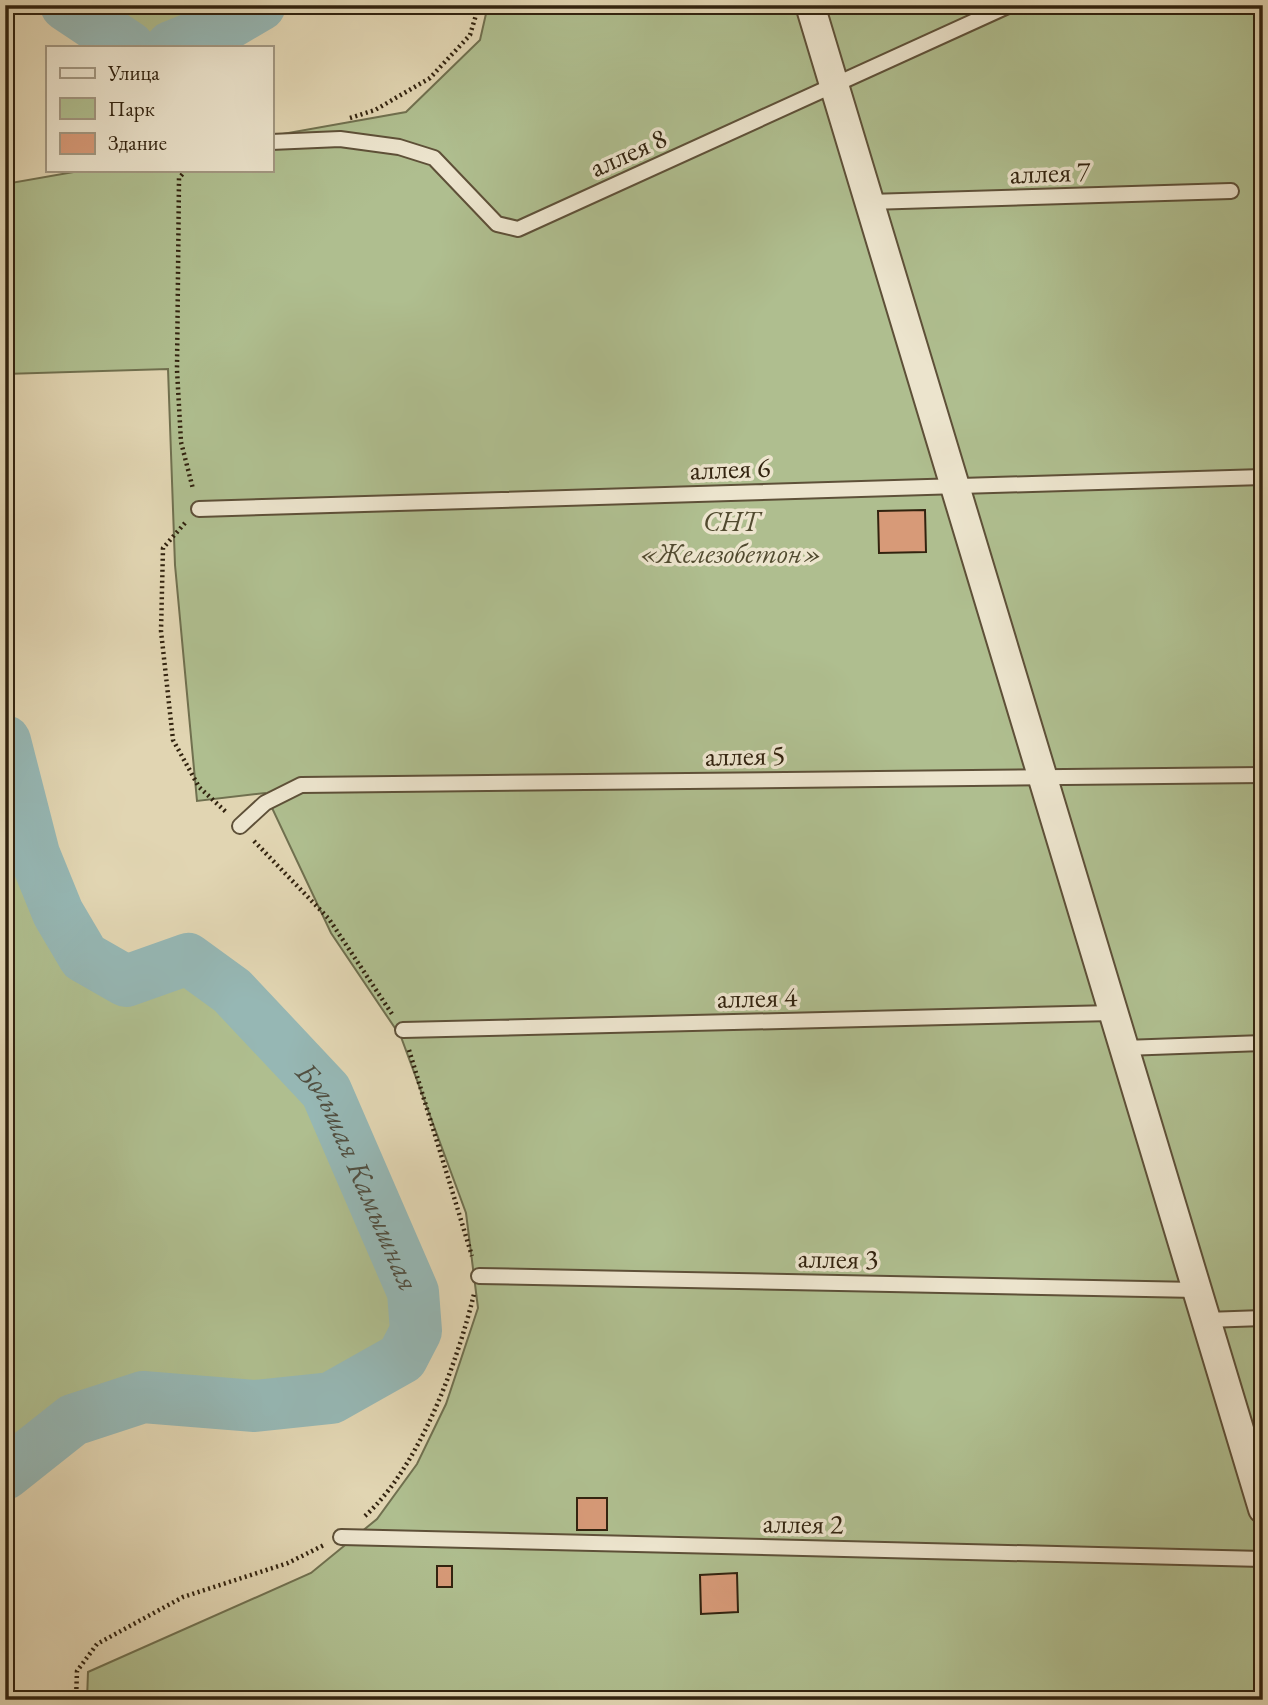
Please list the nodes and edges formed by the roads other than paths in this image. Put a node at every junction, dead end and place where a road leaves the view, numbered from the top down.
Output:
1 (810, 5) edge
2 (1010, 5) edge
3 (834, 85) junction
4 (273, 142) edge
5 (1231, 191) dead end
6 (869, 202) junction
7 (1263, 477) edge
8 (955, 486) junction
9 (199, 509) road end
10 (1263, 775) edge
11 (1042, 777) junction
12 (240, 826) road end
13 (1113, 1013) junction
14 (403, 1030) road end
15 (1263, 1043) edge
16 (1124, 1048) junction
17 (479, 1276) road end
18 (1197, 1290) junction
19 (1263, 1318) edge
20 (1206, 1320) junction
21 (1263, 1509) edge
22 (341, 1537) road end
23 (1263, 1559) edge

1 - 3 street
2 - 3 lane, аллея 8
3 - 4 lane, аллея 8
3 - 6 street
5 - 6 lane, аллея 7
6 - 8 street
7 - 8 lane, аллея 6
8 - 9 lane, аллея 6
8 - 11 street
10 - 11 lane, аллея 5
11 - 12 lane, аллея 5
11 - 13 street
13 - 14 lane, аллея 4
13 - 16 street
15 - 16 lane
16 - 18 street
17 - 18 lane, аллея 3
18 - 20 street
19 - 20 lane
20 - 21 street
22 - 23 lane, аллея 2

